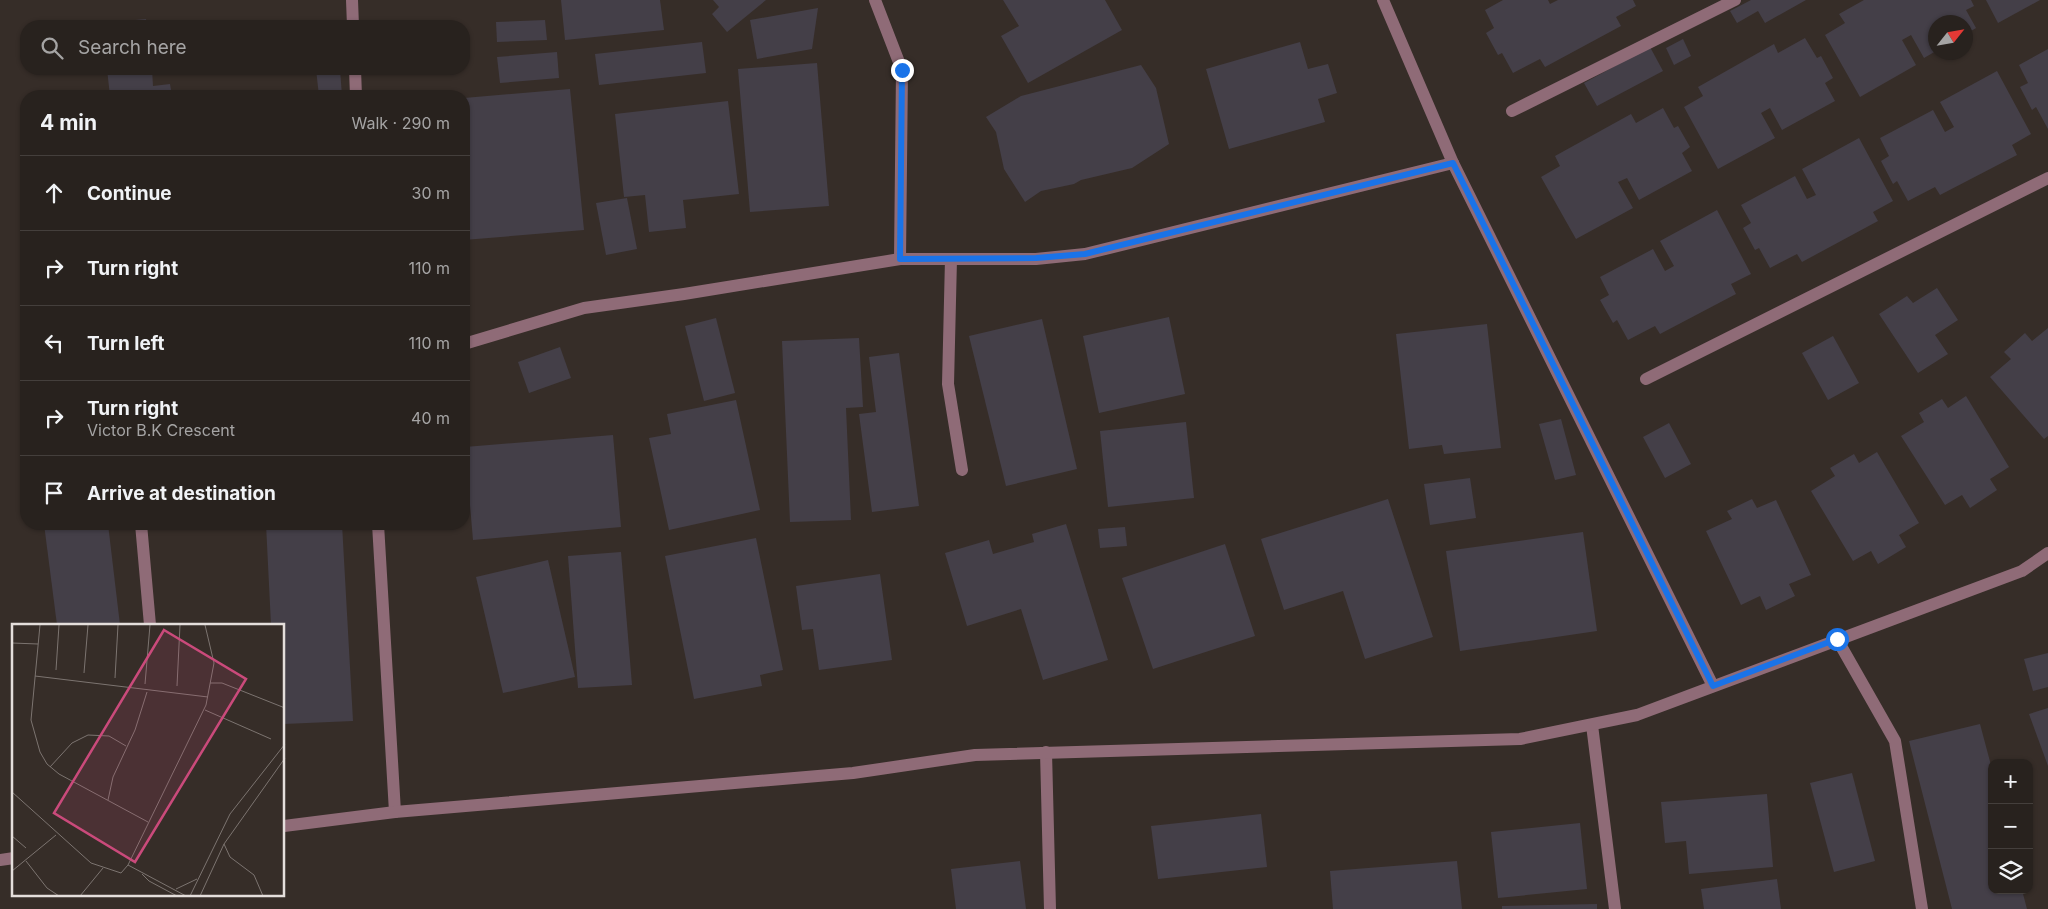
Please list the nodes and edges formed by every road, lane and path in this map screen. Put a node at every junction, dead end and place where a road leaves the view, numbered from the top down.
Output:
1 (352, 0) edge
2 (875, 0) edge
3 (1383, 0) edge
4 (1735, 0) edge
5 (353, 20) edge
6 (355, 75) edge
7 (356, 90) edge
8 (1512, 111) dead end
9 (1453, 163) junction
10 (2048, 178) edge
11 (900, 259) junction
12 (951, 259) junction
13 (470, 342) edge
14 (1646, 379) dead end
15 (962, 470) dead end
16 (142, 530) edge
17 (378, 530) edge
18 (2048, 553) edge
19 (150, 624) edge
20 (1837, 639) junction
21 (1713, 686) junction
22 (1592, 725) junction
23 (1046, 752) junction
24 (395, 812) junction
25 (285, 826) edge
26 (1050, 909) edge
27 (1615, 909) edge
28 (1922, 909) edge

1 - 5 street
2 - 11 street
3 - 9 street
4 - 8 street
6 - 7 street
9 - 12 street
9 - 21 street
10 - 14 street
11 - 12 street
11 - 13 street
12 - 15 street
16 - 19 street
17 - 24 street
18 - 20 street
20 - 21 street
20 - 28 street
21 - 22 street
22 - 23 street
22 - 27 street
23 - 24 street
23 - 26 street
24 - 25 street

